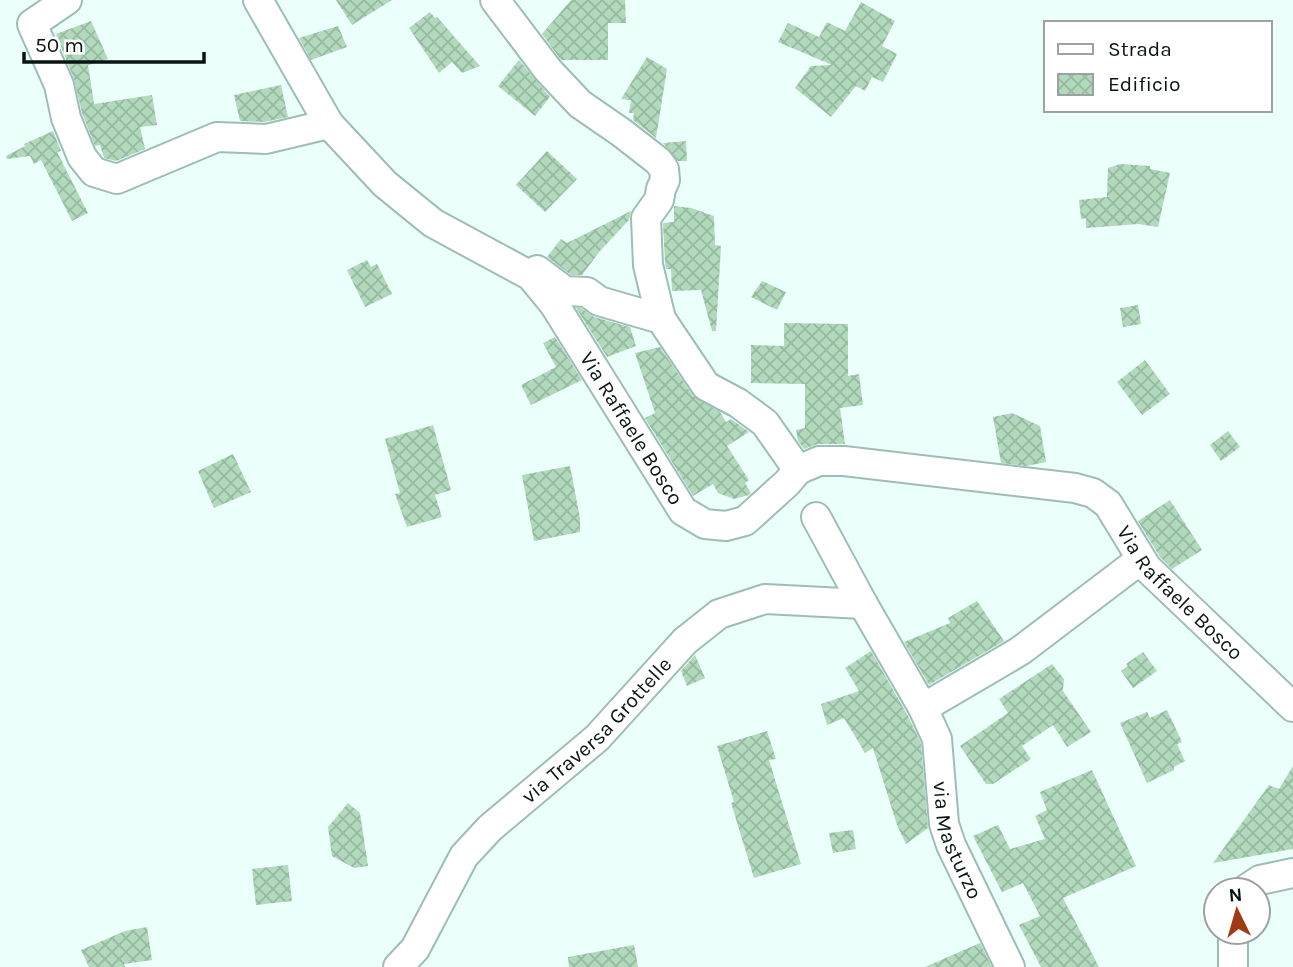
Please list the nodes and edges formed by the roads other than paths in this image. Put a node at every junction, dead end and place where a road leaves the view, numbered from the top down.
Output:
1 (67, 0) edge
2 (258, 0) edge
3 (495, 0) edge
4 (330, 124) junction
5 (433, 223) junction
6 (662, 318) junction
7 (798, 470) junction
8 (816, 517) dead end
9 (1140, 560) junction
10 (863, 604) junction
11 (1293, 707) edge
12 (923, 708) junction
13 (1293, 873) edge
14 (1272, 877) edge
15 (1233, 946) edge
16 (398, 967) edge
17 (1010, 967) edge
18 (1233, 967) edge

1 - 4 street
2 - 4 street, Via Raffaele Bosco
3 - 6 street
4 - 5 street, Via Raffaele Bosco
5 - 6 street
5 - 7 street, Via Raffaele Bosco
6 - 7 street
7 - 9 street, Via Raffaele Bosco
8 - 10 street
9 - 11 street, Via Raffaele Bosco
9 - 12 street
10 - 12 street
10 - 16 street, via Traversa Grottelle
12 - 17 street, via Masturzo
13 - 14 street
15 - 18 street

